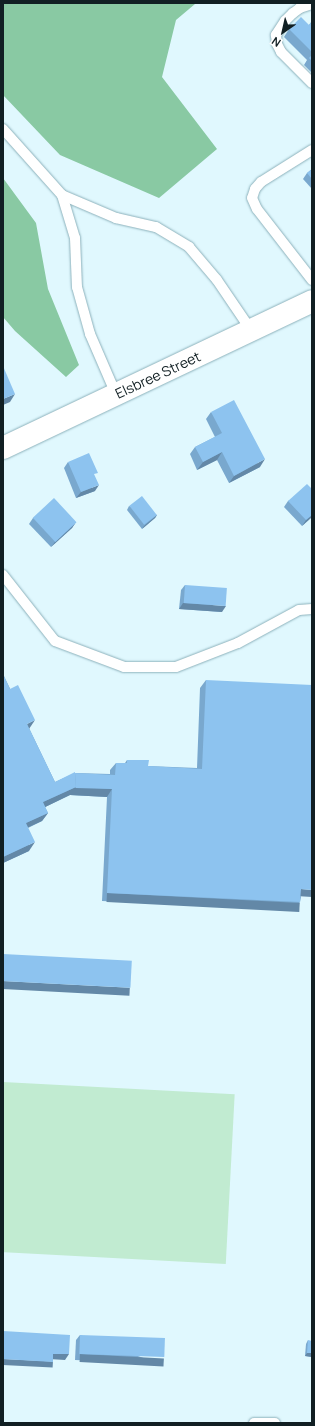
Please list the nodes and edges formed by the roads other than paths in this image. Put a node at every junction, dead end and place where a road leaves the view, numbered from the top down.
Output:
1 (312, 4) edge
2 (312, 83) edge
3 (3, 130) edge
4 (312, 150) edge
5 (62, 195) junction
6 (312, 280) edge
7 (312, 301) edge
8 (251, 330) junction
9 (116, 394) junction
10 (3, 448) edge
11 (3, 575) edge
12 (312, 610) edge
13 (254, 1423) edge
14 (275, 1423) edge

1 - 2 lane
3 - 5 lane
4 - 6 lane
5 - 8 lane
5 - 9 lane
7 - 8 street, Elsbree Street
8 - 9 street, Elsbree Street
9 - 10 street, Elsbree Street
11 - 12 lane
13 - 14 lane

